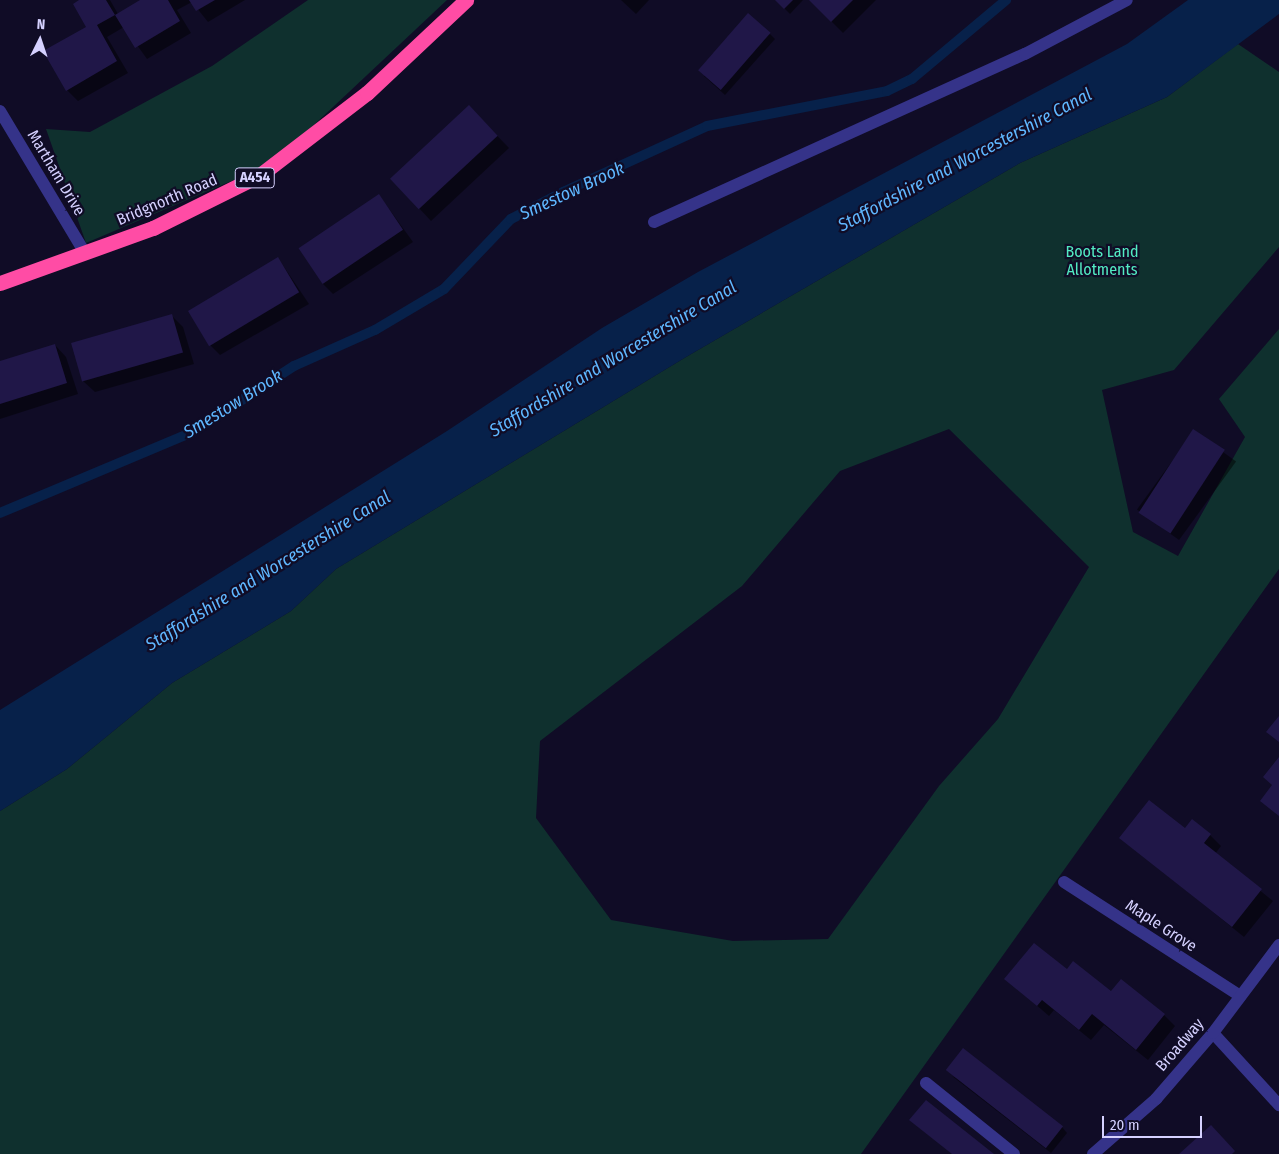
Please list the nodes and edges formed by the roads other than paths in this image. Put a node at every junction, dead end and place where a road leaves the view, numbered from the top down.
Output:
1 (466, 0) edge
2 (1127, 0) edge
3 (0, 111) edge
4 (654, 222) dead end
5 (85, 253) junction
6 (0, 283) edge
7 (1064, 882) dead end
8 (1279, 946) edge
9 (1240, 996) junction
10 (1213, 1034) junction
11 (926, 1084) dead end
12 (1279, 1105) edge
13 (1014, 1154) edge
14 (1093, 1154) edge

1 - 5 highway, Bridgnorth Road / A454
2 - 4 street
3 - 5 street, Martham Drive
5 - 6 highway, Bridgnorth Road / A454
7 - 9 street, Maple Grove
8 - 9 street, Broadway
9 - 10 street, Broadway
10 - 12 street
10 - 14 street, Broadway
11 - 13 street

